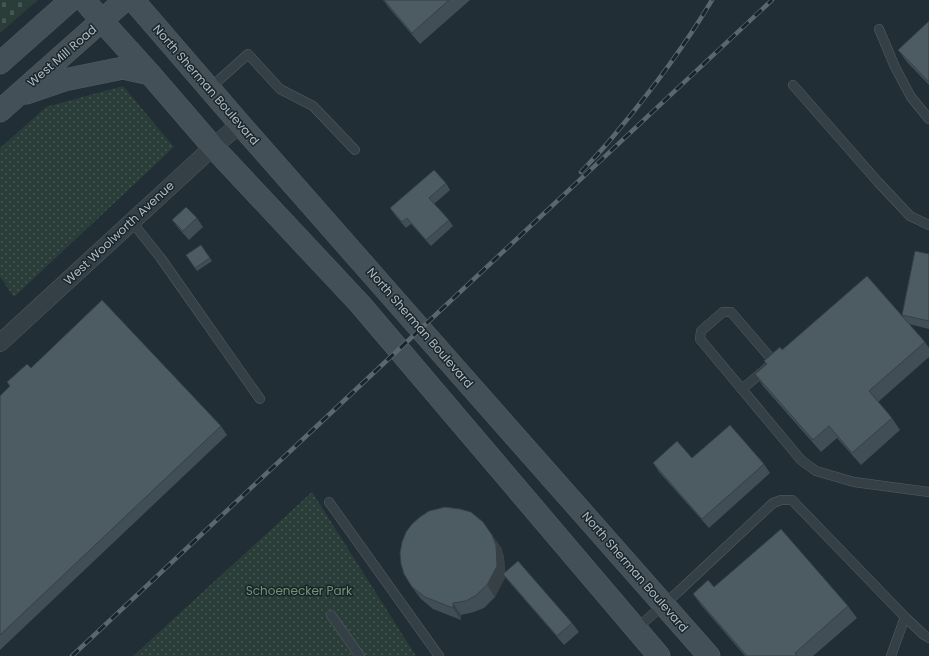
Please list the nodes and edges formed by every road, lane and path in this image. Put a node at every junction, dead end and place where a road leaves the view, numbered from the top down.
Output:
1 (71, 0) edge
2 (84, 0) edge
3 (125, 0) edge
4 (133, 0) edge
5 (102, 21) junction
6 (879, 29) dead end
7 (0, 63) edge
8 (150, 74) junction
9 (793, 85) dead end
10 (209, 89) junction
11 (17, 95) junction
12 (0, 111) edge
13 (929, 119) edge
14 (240, 124) junction
15 (213, 147) junction
16 (355, 150) dead end
17 (132, 222) junction
18 (929, 226) edge
19 (0, 343) edge
20 (742, 389) junction
21 (260, 399) dead end
22 (929, 492) edge
23 (329, 502) dead end
24 (664, 605) junction
25 (331, 615) dead end
26 (905, 617) junction
27 (636, 629) junction
28 (929, 638) edge
29 (360, 656) edge
30 (439, 656) edge
31 (659, 656) edge
32 (709, 656) edge
33 (891, 656) edge

1 - 7 main road
2 - 5 main road
3 - 5 main road, West Mill Road
4 - 10 main road, North Sherman Boulevard
5 - 8 main road
5 - 11 main road, West Mill Road
6 - 13 lane
8 - 11 main road
8 - 15 main road
9 - 18 lane
10 - 14 main road, North Sherman Boulevard
10 - 16 lane
11 - 12 main road, West Mill Road
14 - 15 street, West Woolworth Avenue
14 - 24 main road, North Sherman Boulevard
15 - 17 street, West Woolworth Avenue
15 - 27 main road
17 - 19 street, West Woolworth Avenue
17 - 21 lane
20 - 20 lane
20 - 22 lane
23 - 30 lane
24 - 26 lane
24 - 27 lane
24 - 32 main road, North Sherman Boulevard
25 - 29 lane
26 - 28 lane
26 - 33 lane
27 - 31 main road

